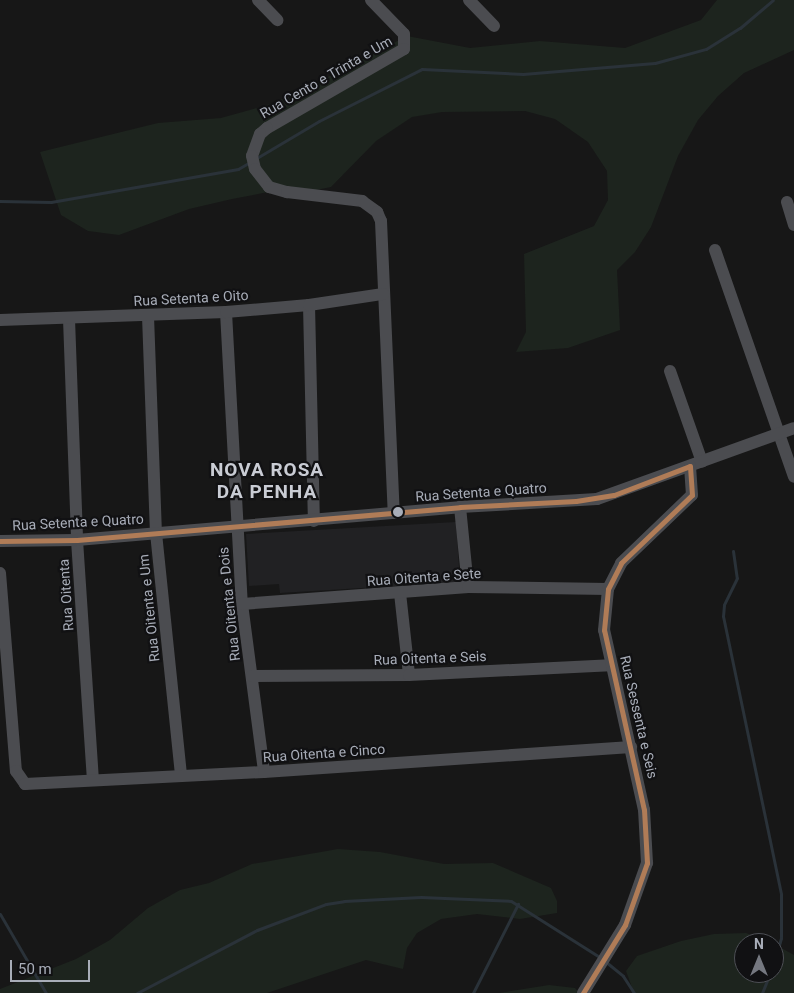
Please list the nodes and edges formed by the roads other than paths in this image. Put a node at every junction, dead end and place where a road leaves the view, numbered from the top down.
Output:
1 (258, 0) edge
2 (371, 0) edge
3 (469, 0) edge
4 (277, 20) dead end
5 (494, 26) dead end
6 (787, 202) dead end
7 (794, 225) edge
8 (714, 250) dead end
9 (383, 294) junction
10 (309, 305) junction
11 (226, 312) junction
12 (148, 316) junction
13 (1, 319) edge
14 (69, 319) junction
15 (670, 371) dead end
16 (794, 428) edge
17 (777, 434) junction
18 (702, 462) junction
19 (690, 466) junction
20 (794, 478) edge
21 (460, 507) junction
22 (394, 513) junction
23 (314, 521) junction
24 (237, 525) junction
25 (156, 533) junction
26 (77, 540) junction
27 (0, 541) edge
28 (0, 573) edge
29 (468, 587) junction
30 (608, 589) junction
31 (400, 593) junction
32 (242, 604) junction
33 (610, 665) junction
34 (409, 675) junction
35 (252, 676) junction
36 (631, 746) junction
37 (264, 772) junction
38 (181, 776) junction
39 (93, 779) junction
40 (583, 993) edge

1 - 4 street
2 - 9 street, Rua Cento e Trinta e Um
3 - 5 street
6 - 7 street
8 - 17 street
9 - 10 street, Rua Setenta e Oito
9 - 22 street
10 - 11 street, Rua Setenta e Oito
10 - 23 street
11 - 12 street, Rua Setenta e Oito
11 - 24 street, Rua Oitenta e Dois
12 - 14 street, Rua Setenta e Oito
12 - 25 street, Rua Oitenta e Um
13 - 14 street, Rua Setenta e Oito
14 - 26 street, Rua Oitenta
15 - 18 street
16 - 17 street, Rua Setenta e Quatro
17 - 18 street, Rua Setenta e Quatro
17 - 20 street
18 - 19 street, Rua Setenta e Quatro
19 - 21 street, Rua Setenta e Quatro
19 - 30 street, Rua Sessenta e Seis
21 - 22 street, Rua Setenta e Quatro
21 - 29 street
22 - 23 street, Rua Setenta e Quatro
23 - 24 street, Rua Setenta e Quatro
24 - 25 street, Rua Setenta e Quatro
24 - 32 street, Rua Oitenta e Dois
25 - 26 street, Rua Setenta e Quatro
25 - 38 street, Rua Oitenta e Um
26 - 27 street, Rua Setenta e Quatro
26 - 39 street, Rua Oitenta
28 - 39 street, Rua Oitenta e Cinco
29 - 30 street, Rua Oitenta e Sete
29 - 31 street, Rua Oitenta e Sete
30 - 33 street, Rua Sessenta e Seis
31 - 32 street, Rua Oitenta e Sete
31 - 34 street
32 - 35 street, Rua Oitenta e Dois
33 - 34 street, Rua Oitenta e Seis
33 - 36 street, Rua Sessenta e Seis
34 - 35 street, Rua Oitenta e Seis
35 - 37 street, Rua Oitenta e Dois
36 - 37 street, Rua Oitenta e Cinco
36 - 40 street, Rua Sessenta e Seis
37 - 38 street, Rua Oitenta e Cinco
38 - 39 street, Rua Oitenta e Cinco

